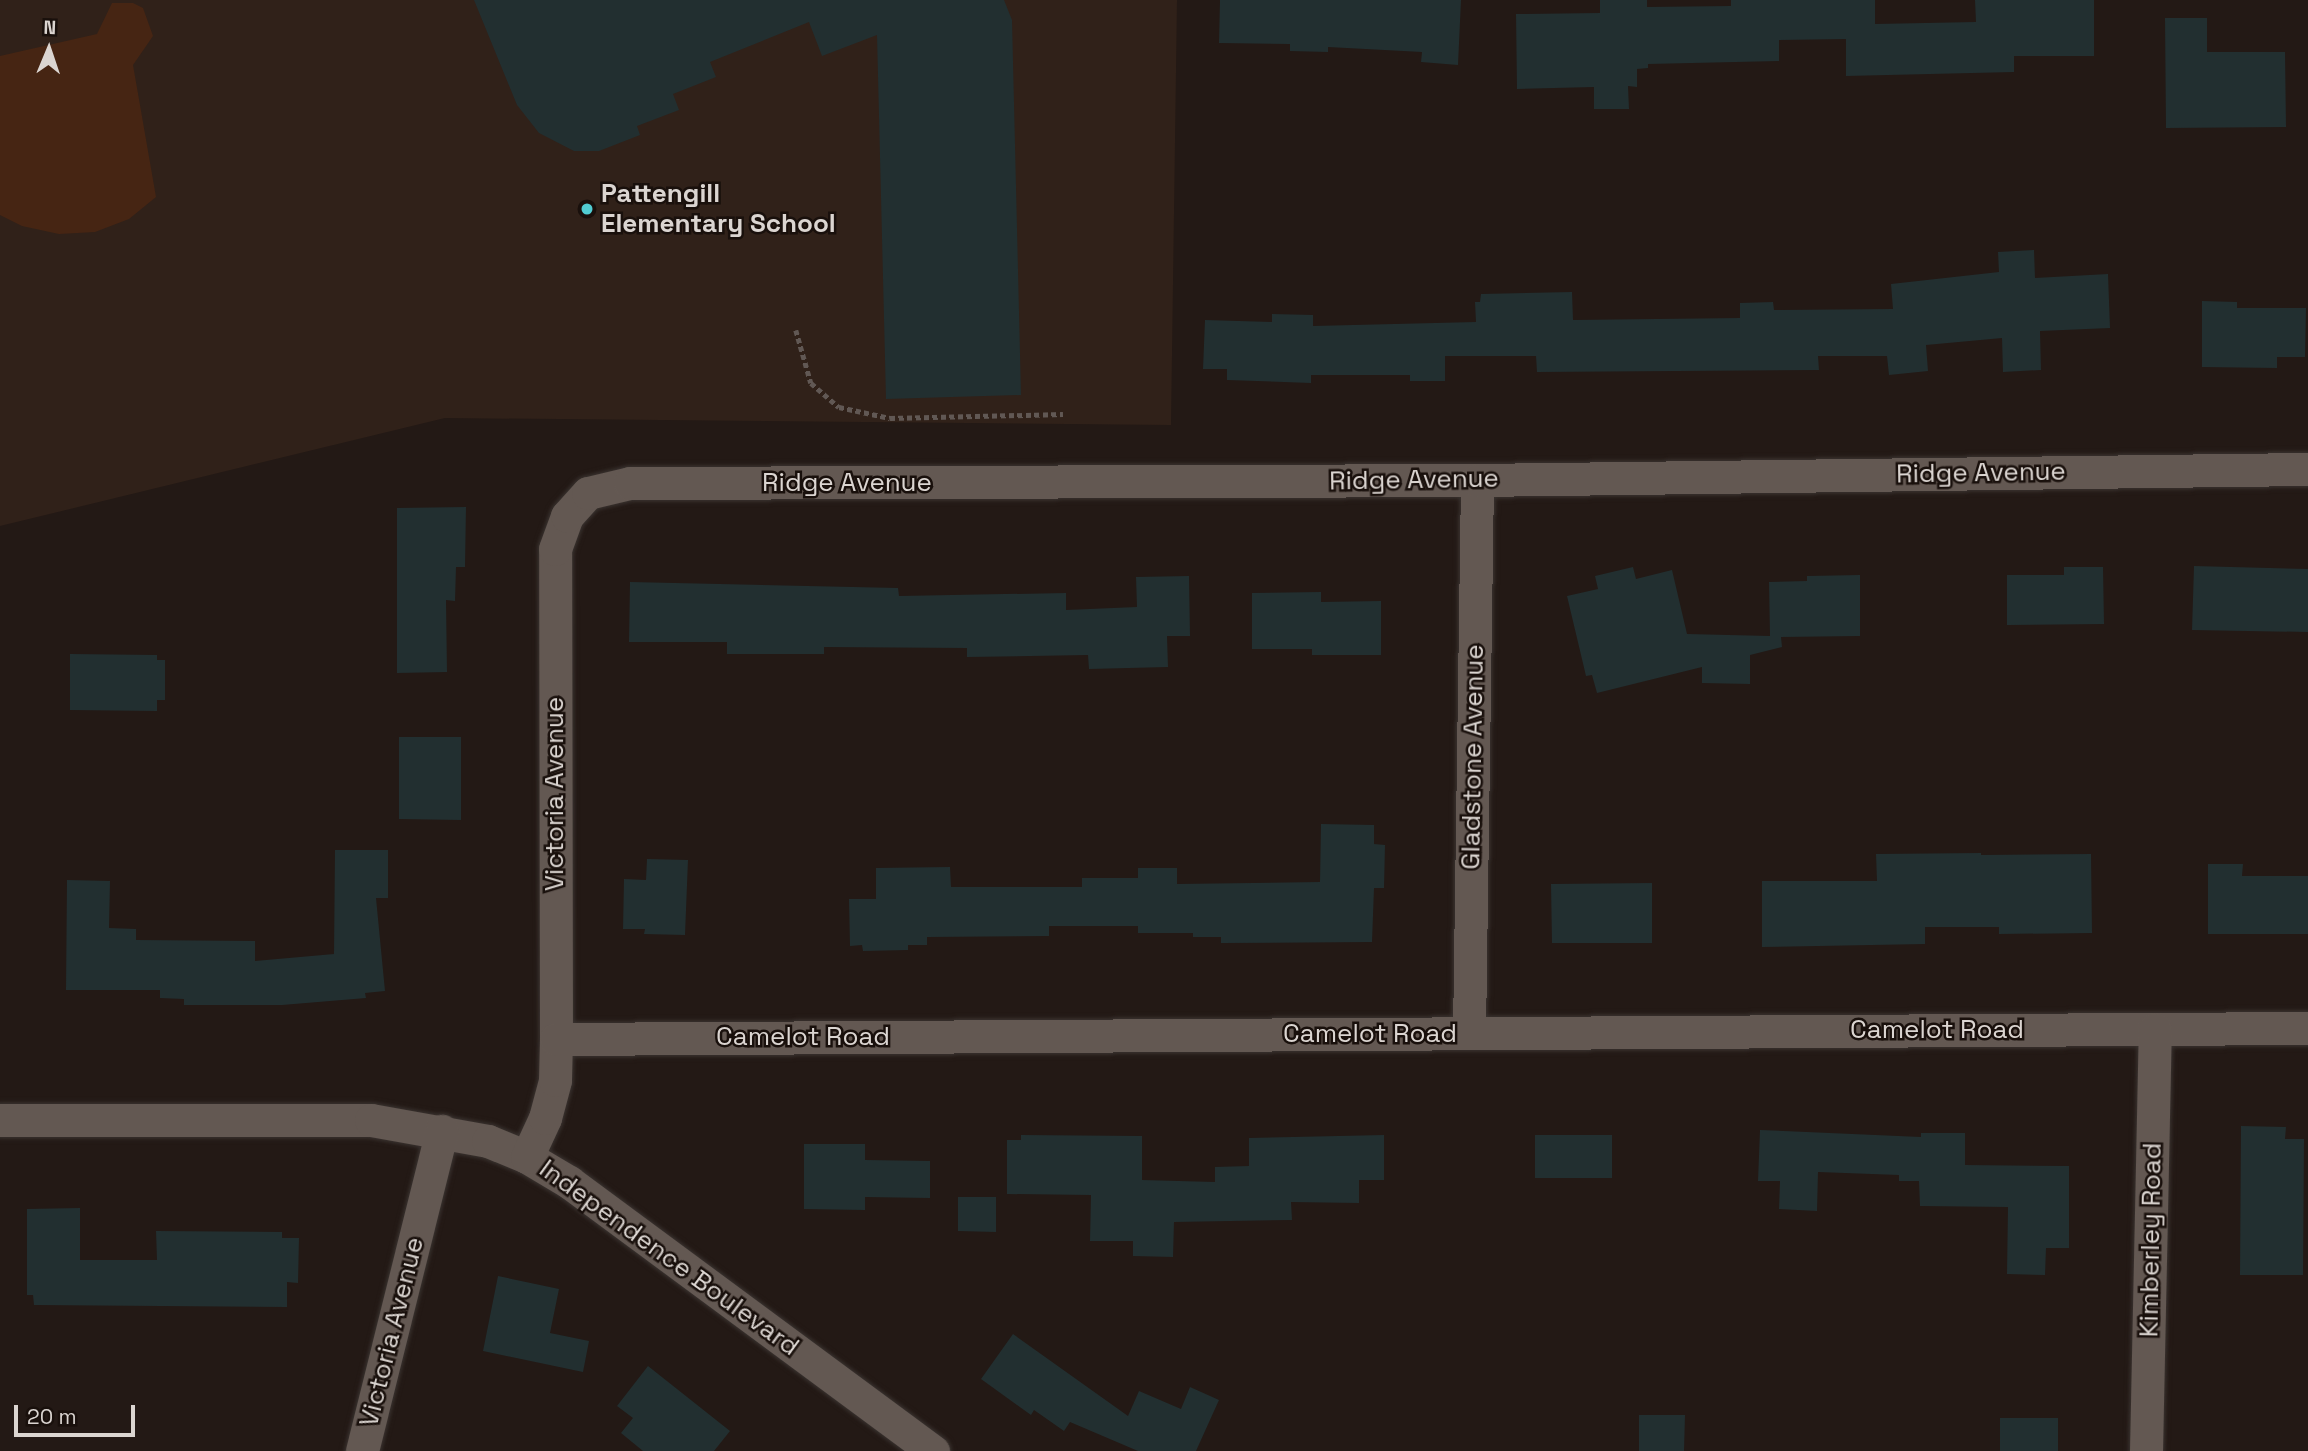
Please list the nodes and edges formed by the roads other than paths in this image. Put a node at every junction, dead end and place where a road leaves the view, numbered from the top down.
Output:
1 (2308, 469) edge
2 (1476, 480) junction
3 (555, 550) joint
4 (2308, 1028) edge
5 (2155, 1029) junction
6 (1469, 1033) junction
7 (556, 1038) junction
8 (0, 1120) edge
9 (442, 1131) junction
10 (527, 1157) junction
11 (362, 1451) edge
12 (933, 1451) edge
13 (2147, 1451) edge

1 - 2 street, Ridge Avenue
2 - 3 street, Ridge Avenue
2 - 6 street, Gladstone Avenue
3 - 7 street, Victoria Avenue
4 - 5 street, Camelot Road
5 - 6 street, Camelot Road
5 - 13 street, Kimberley Road
6 - 7 street, Camelot Road
7 - 10 street
8 - 9 street, Independence Boulevard
9 - 10 street, Independence Boulevard
9 - 11 street, Victoria Avenue
10 - 12 street, Independence Boulevard

